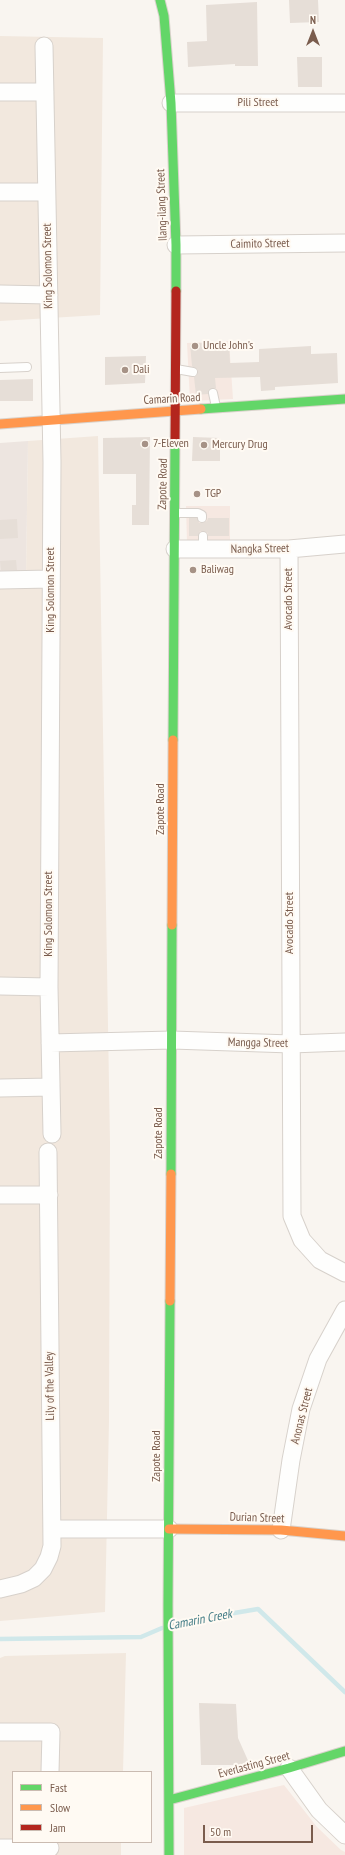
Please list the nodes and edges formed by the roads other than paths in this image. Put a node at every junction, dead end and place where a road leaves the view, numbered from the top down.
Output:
1 (160, 0) edge
2 (44, 46) dead end
3 (0, 92) edge
4 (45, 92) junction
5 (345, 102) edge
6 (171, 103) junction
7 (0, 192) edge
8 (46, 192) junction
9 (345, 243) edge
10 (176, 245) junction
11 (0, 294) edge
12 (48, 295) junction
13 (27, 367) dead end
14 (0, 368) edge
15 (176, 368) junction
16 (193, 372) dead end
17 (213, 393) dead end
18 (345, 399) edge
19 (216, 408) junction
20 (176, 410) junction
21 (52, 419) junction
22 (0, 424) edge
23 (174, 513) junction
24 (202, 518) dead end
25 (345, 544) edge
26 (175, 549) junction
27 (289, 549) junction
28 (51, 579) junction
29 (0, 580) edge
30 (0, 986) edge
31 (49, 987) junction
32 (172, 1040) junction
33 (345, 1042) edge
34 (50, 1043) junction
35 (291, 1044) junction
36 (51, 1087) junction
37 (0, 1088) edge
38 (52, 1134) dead end
39 (48, 1152) dead end
40 (0, 1195) edge
41 (48, 1195) junction
42 (345, 1273) edge
43 (345, 1310) edge
44 (52, 1529) junction
45 (169, 1529) junction
46 (281, 1530) junction
47 (345, 1536) edge
48 (0, 1589) edge
49 (0, 1732) edge
50 (345, 1751) edge
51 (289, 1768) junction
52 (50, 1771) edge
53 (169, 1800) junction
54 (345, 1835) edge
55 (0, 1848) edge
56 (50, 1848) edge
57 (169, 1855) edge

1 - 6 main road, Ilang-ilang Street
2 - 4 street, King Solomon Street
3 - 4 street
4 - 8 street, King Solomon Street
5 - 6 street, Pili Street
6 - 10 main road, Ilang-ilang Street
7 - 8 street
8 - 12 street, King Solomon Street
9 - 10 street, Caimito Street
10 - 15 main road, Ilang-ilang Street
11 - 12 street
12 - 21 street, King Solomon Street
13 - 14 lane
15 - 16 lane
15 - 20 main road, Ilang-ilang Street
17 - 19 lane
18 - 19 main road, Camarin Road
19 - 20 main road, Camarin Road
20 - 21 main road, Camarin Road
20 - 23 main road, Zapote Road
21 - 22 main road, Camarin Road
21 - 28 street, King Solomon Street
23 - 24 lane
23 - 26 main road, Zapote Road
25 - 27 street, Nangka Street
26 - 27 street, Nangka Street
26 - 32 main road, Zapote Road
27 - 35 street, Avocado Street
28 - 29 street
28 - 31 street, King Solomon Street
30 - 31 street
31 - 34 street, King Solomon Street
32 - 34 street, Mangga Street
32 - 35 street, Mangga Street
32 - 45 main road, Zapote Road
33 - 35 street, Mangga Street
34 - 36 street, King Solomon Street
35 - 42 street, Avocado Street
36 - 37 street
36 - 38 street, King Solomon Street
39 - 41 street, Lily of the Valley
40 - 41 street
41 - 44 street, Lily of the Valley
43 - 46 street, Anonas Street
44 - 45 street
44 - 48 street, Lily of the Valley
45 - 46 main road, Durian Street
45 - 53 main road, Zapote Road
46 - 47 main road, Durian Street
49 - 52 street
50 - 51 main road, Everlasting Street
51 - 53 main road, Everlasting Street
51 - 54 street
53 - 57 main road, Zapote Road
55 - 56 street

